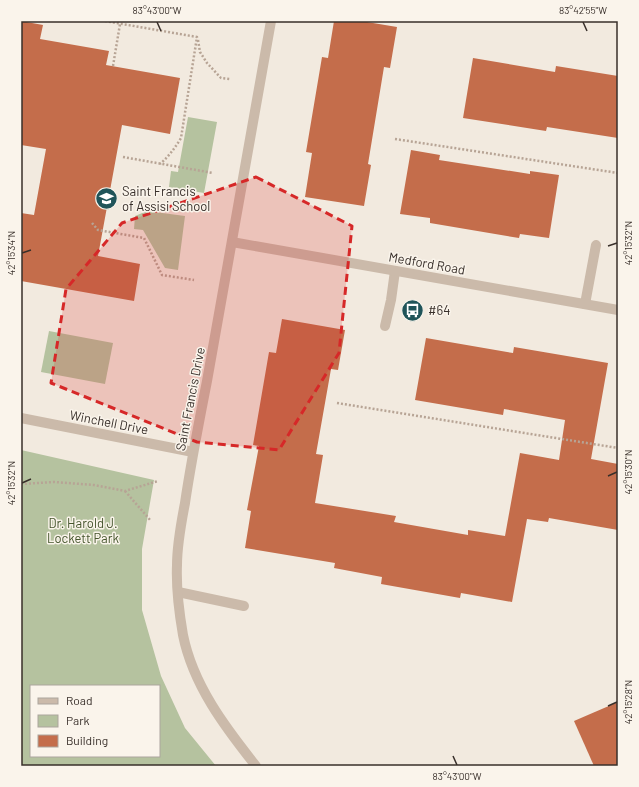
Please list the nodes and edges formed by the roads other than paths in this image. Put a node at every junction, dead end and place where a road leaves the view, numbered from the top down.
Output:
1 (271, 21) edge
2 (232, 242) junction
3 (596, 246) dead end
4 (396, 271) junction
5 (585, 304) junction
6 (618, 310) edge
7 (385, 326) dead end
8 (21, 418) edge
9 (193, 452) junction
10 (178, 592) junction
11 (244, 606) dead end
12 (256, 766) edge

1 - 2 street, Saint Francis Drive
2 - 4 street, Medford Road
2 - 9 street, Saint Francis Drive
3 - 5 street
4 - 5 street, Medford Road
4 - 7 street
5 - 6 street, Medford Road
8 - 9 street, Winchell Drive
9 - 10 street, Saint Francis Drive
10 - 11 street
10 - 12 street, Saint Francis Drive

